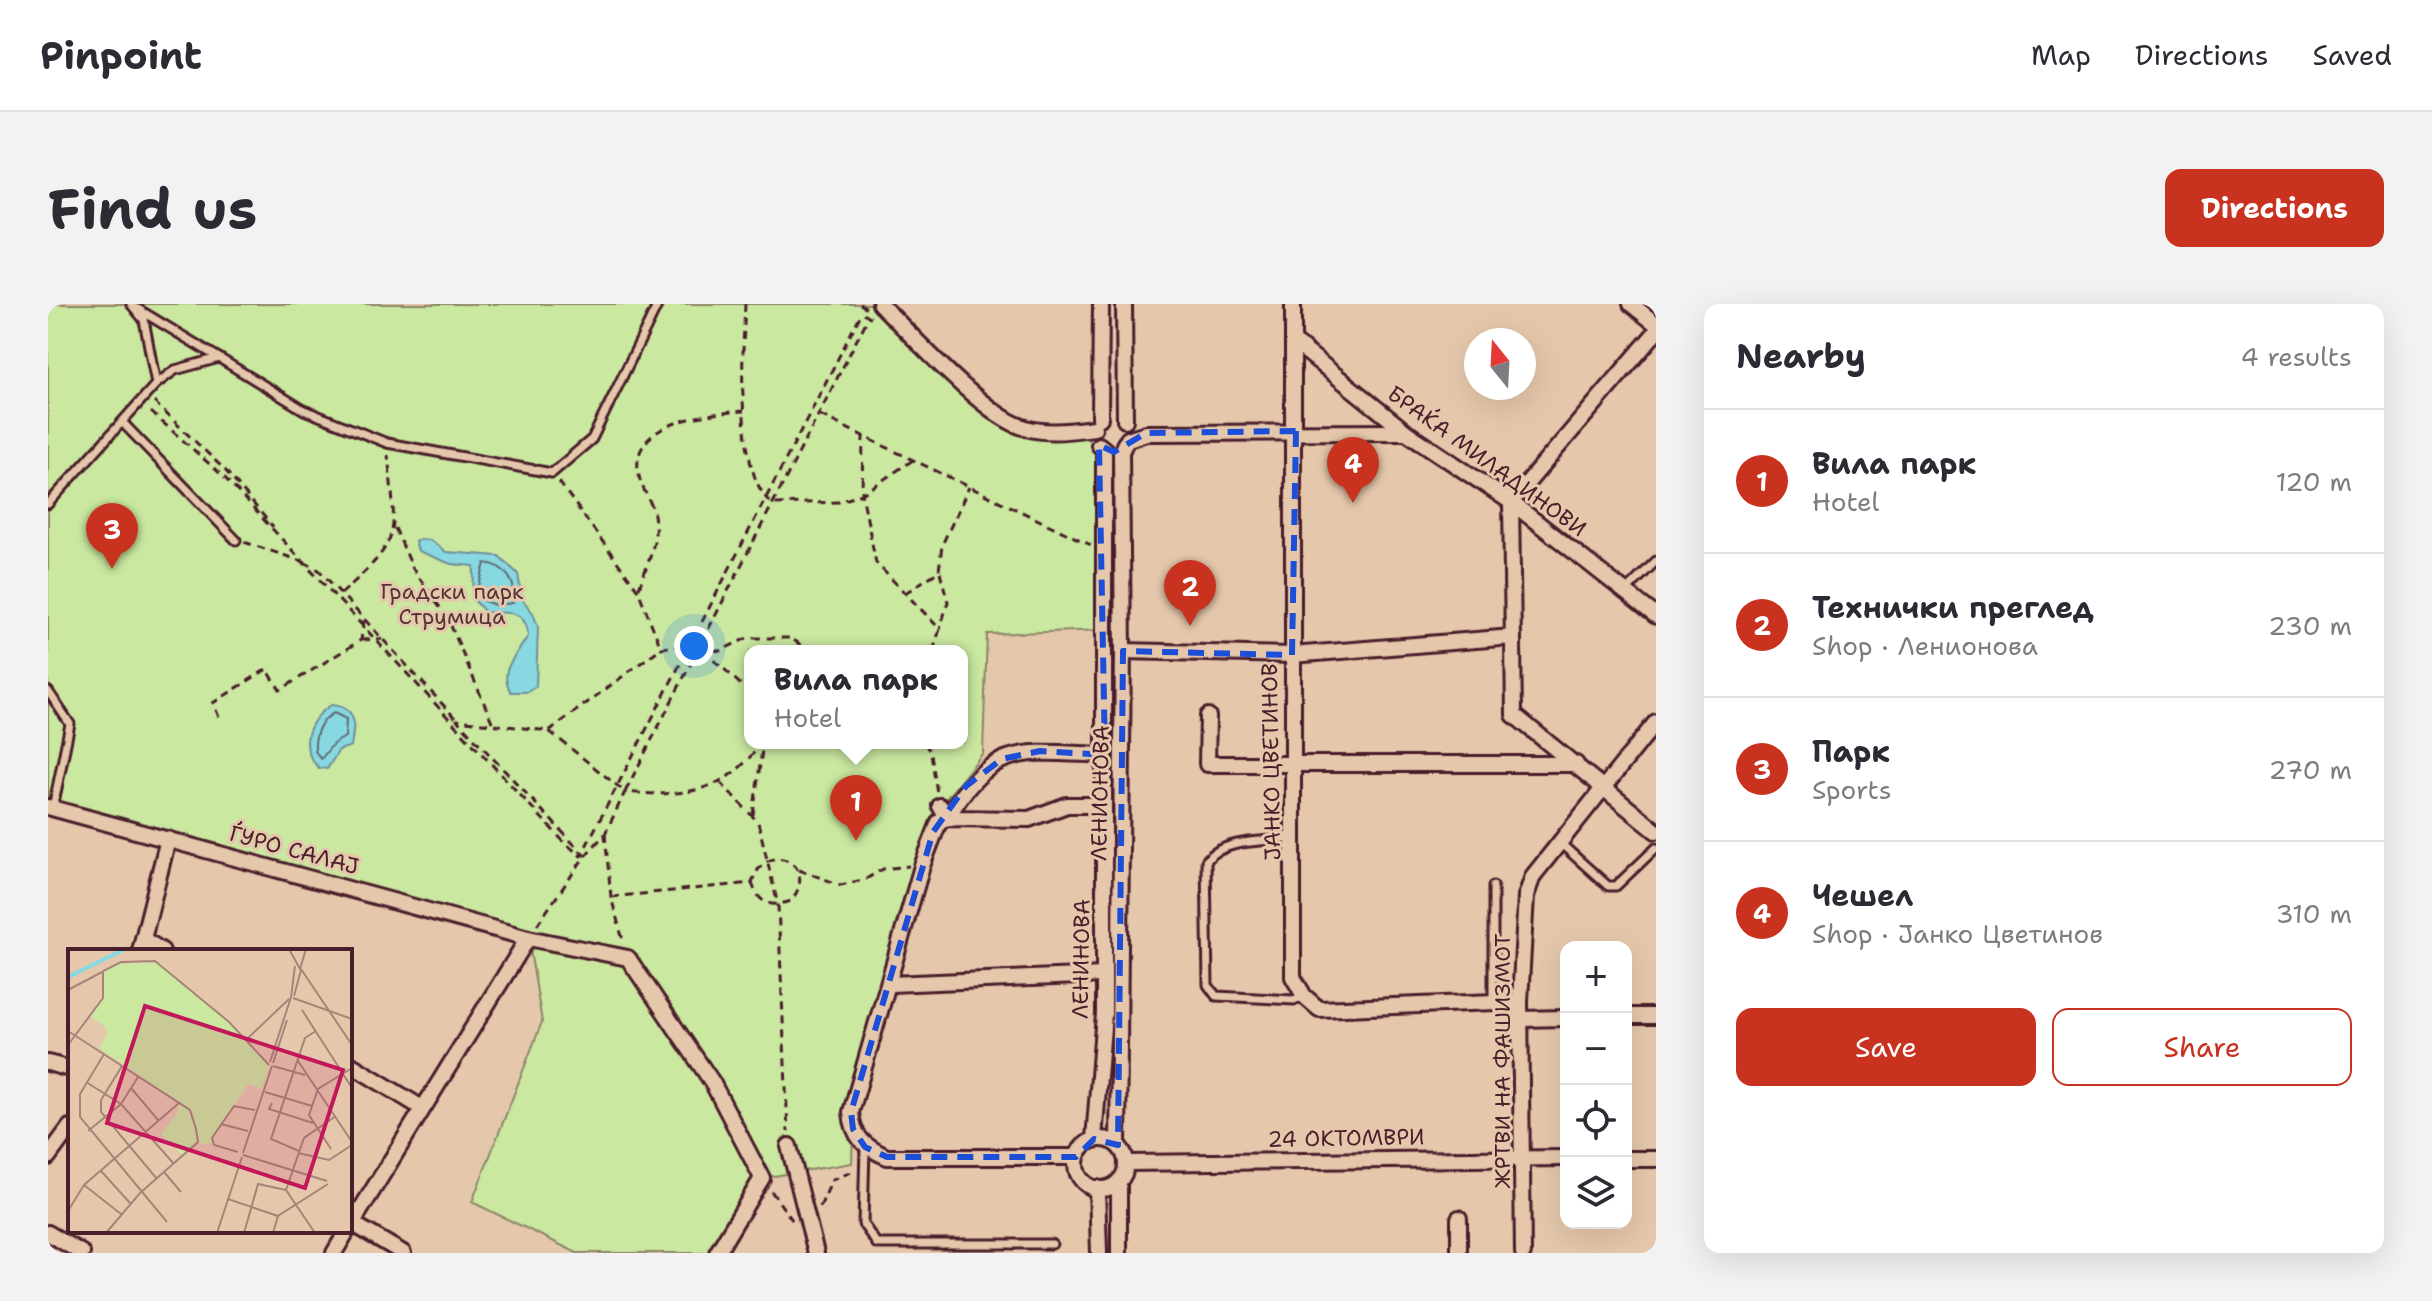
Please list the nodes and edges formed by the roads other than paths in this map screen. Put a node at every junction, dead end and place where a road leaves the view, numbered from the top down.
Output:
1 (658, 304) edge
2 (877, 304) edge
3 (1101, 304) edge
4 (1124, 304) edge
5 (1293, 304) edge
6 (1631, 304) edge
7 (134, 306) edge
8 (1656, 324) edge
9 (1656, 332) edge
10 (1293, 341) junction
11 (219, 358) junction
12 (156, 384) junction
13 (123, 423) junction
14 (1127, 431) junction
15 (1296, 431) junction
16 (1406, 432) junction
17 (1097, 433) junction
18 (1511, 502) junction
19 (48, 504) edge
20 (236, 540) road end
21 (1656, 561) edge
22 (1625, 592) junction
23 (1656, 616) edge
24 (1513, 637) junction
25 (1123, 651) junction
26 (1292, 655) junction
27 (48, 691) edge
28 (1208, 716) dead end
29 (1656, 722) edge
30 (1105, 755) junction
31 (1291, 763) junction
32 (1576, 764) junction
33 (1604, 787) junction
34 (1104, 805) junction
35 (51, 808) edge
36 (943, 812) junction
37 (1656, 831) edge
38 (1293, 838) junction
39 (168, 839) junction
40 (1559, 842) junction
41 (1656, 848) edge
42 (1493, 886) dead end
43 (528, 938) junction
44 (142, 945) edge
45 (1104, 975) junction
46 (890, 984) junction
47 (1304, 996) junction
48 (1520, 1001) junction
49 (1493, 1002) junction
50 (1632, 1016) edge
51 (1656, 1016) edge
52 (1560, 1018) edge
53 (1520, 1019) junction
54 (48, 1063) edge
55 (352, 1065) edge
56 (68, 1068) edge
57 (422, 1108) junction
58 (68, 1130) edge
59 (1094, 1139) junction
60 (1118, 1145) junction
61 (789, 1146) road end
62 (865, 1147) junction
63 (48, 1157) edge
64 (1076, 1157) junction
65 (1523, 1158) junction
66 (1560, 1158) edge
67 (1632, 1159) edge
68 (1656, 1159) edge
69 (1126, 1163) junction
70 (1119, 1181) junction
71 (1097, 1188) junction
72 (1459, 1218) dead end
73 (352, 1223) edge
74 (352, 1227) edge
75 (48, 1233) edge
76 (346, 1233) edge
77 (1052, 1244) dead end
78 (82, 1253) edge
79 (334, 1253) edge
80 (403, 1253) edge
81 (717, 1253) edge
82 (816, 1253) edge
83 (1099, 1253) edge
84 (1119, 1253) edge
85 (1459, 1253) edge
86 (1523, 1253) edge

1 - 11 lane
2 - 17 street
3 - 17 street, ЛЕНИНОВА
4 - 14 street
5 - 10 street, ЈАНКО ЦВЕТИНОВ
6 - 8 street
7 - 11 lane
7 - 12 lane
9 - 18 street
10 - 15 street, ЈАНКО ЦВЕТИНОВ
10 - 16 street, БРАЌА МИЛАДИНОВИ
11 - 12 lane
12 - 13 lane
13 - 19 lane
13 - 20 lane
14 - 15 street
14 - 17 street
14 - 17 street
14 - 25 street, ЛЕНИОНОВА
15 - 16 street
15 - 26 street, ЈАНКО ЦВЕТИНОВ
16 - 18 street, БРАЌА МИЛАДИНОВИ
17 - 30 street, ЛЕНИНОВА
18 - 22 street, БРАЌА МИЛАДИНОВИ
18 - 24 street
21 - 22 lane
22 - 23 street, БРАЌА МИЛАДИНОВИ
24 - 26 street
24 - 32 street
25 - 26 street
25 - 60 street, ЛЕНИОНОВА
26 - 31 street, ЈАНКО ЦВЕТИНОВ
27 - 35 lane
28 - 31 street
29 - 33 street, ЖРТВИ НА ФАШИЗМОТ
30 - 34 street, ЛЕНИНОВА
30 - 36 street
31 - 32 street
31 - 38 street, ЈАНКО ЦВЕТИНОВ
32 - 33 street
33 - 37 street
33 - 40 street, ЖРТВИ НА ФАШИЗМОТ
34 - 36 street
34 - 45 street, ЛЕНИНОВА
35 - 39 street, ЃУРО САЛАЈ
36 - 46 street
38 - 47 street, ЈАНКО ЦВЕТИНОВ
38 - 47 lane
39 - 43 street, ЃУРО САЛАЈ
39 - 44 street
40 - 41 lane
40 - 48 street, ЖРТВИ НА ФАШИЗМОТ
42 - 49 lane
43 - 57 street
43 - 81 street, ЃУРО САЛАЈ
45 - 46 street
45 - 59 street, ЛЕНИНОВА
46 - 62 street
47 - 49 street
48 - 49 street
48 - 53 street, ЖРТВИ НА ФАШИЗМОТ
50 - 51 street
52 - 53 street
53 - 65 street, ЖРТВИ НА ФАШИЗМОТ
54 - 56 street
55 - 57 street
57 - 73 street
58 - 63 street
59 - 60 street
59 - 64 street
60 - 69 street
61 - 82 street
62 - 64 street
62 - 77 lane
64 - 71 street
65 - 66 street, 24 ОКТОМВРИ
65 - 69 street, 24 ОКТОМВРИ
65 - 86 street, ЖРТВИ НА ФАШИЗМОТ
67 - 68 street
69 - 70 street
70 - 71 street
70 - 84 street
71 - 83 street
72 - 85 street
74 - 80 street
75 - 78 street
76 - 79 street

